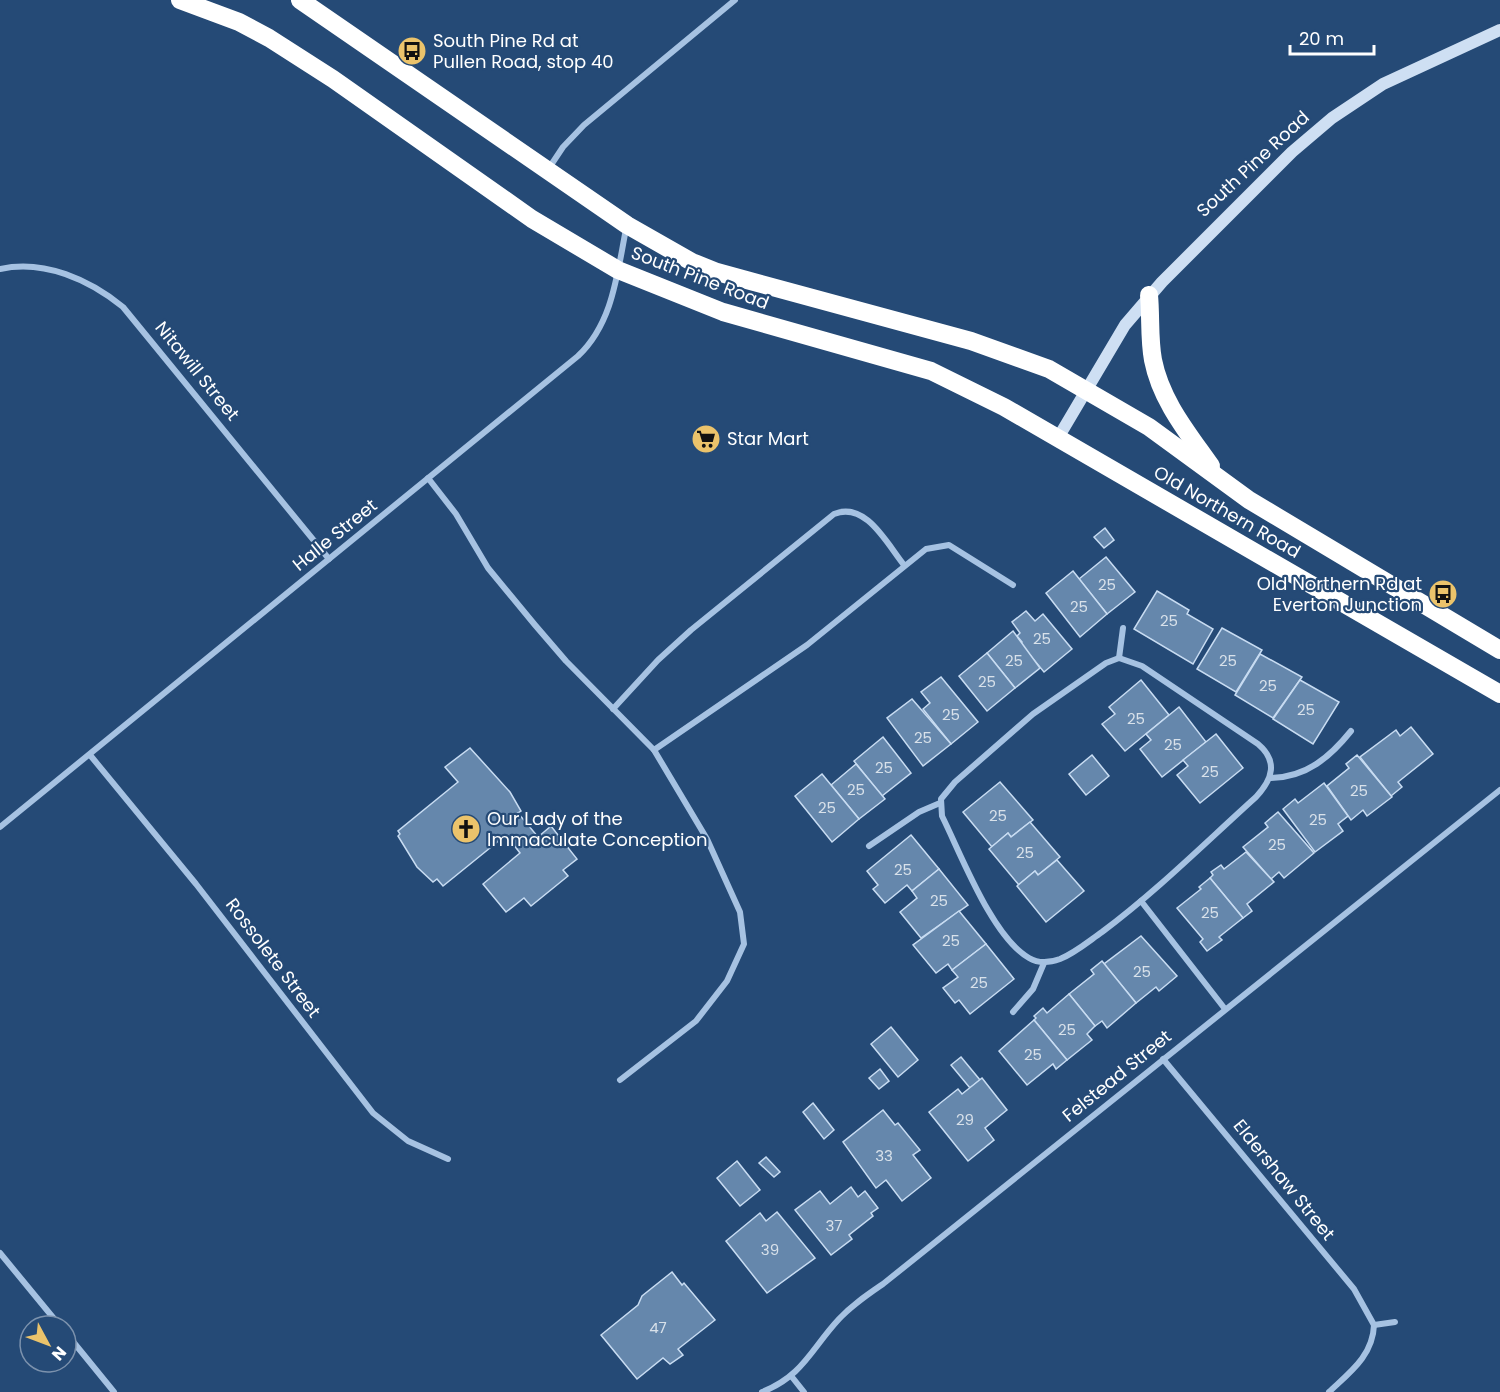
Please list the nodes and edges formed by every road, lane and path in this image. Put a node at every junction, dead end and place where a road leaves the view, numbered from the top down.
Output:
1 (180, 0) edge
2 (300, 0) edge
3 (735, 0) edge
4 (1500, 30) edge
5 (548, 170) junction
6 (627, 225) junction
7 (0, 269) edge
8 (618, 270) junction
9 (1149, 295) junction
10 (1085, 387) junction
11 (1058, 438) junction
12 (428, 478) junction
13 (1219, 478) junction
14 (329, 559) junction
15 (904, 566) junction
16 (1013, 585) dead end
17 (1122, 628) dead end
18 (1500, 651) edge
19 (1119, 658) junction
20 (1500, 694) edge
21 (613, 709) junction
22 (1351, 731) dead end
23 (654, 750) junction
24 (90, 755) junction
25 (1271, 778) junction
26 (1500, 790) edge
27 (940, 803) junction
28 (0, 827) edge
29 (868, 846) dead end
30 (1141, 901) junction
31 (1044, 963) junction
32 (1225, 1009) junction
33 (1013, 1012) dead end
34 (1163, 1059) junction
35 (620, 1080) dead end
36 (448, 1159) dead end
37 (0, 1253) edge
38 (50, 1314) edge
39 (1395, 1322) dead end
40 (1374, 1325) junction
41 (78, 1348) edge
42 (792, 1377) junction
43 (114, 1392) edge
44 (762, 1392) edge
45 (804, 1392) edge
46 (1329, 1392) edge

1 - 8 highway, South Pine Road
2 - 5 highway, South Pine Road
3 - 5 street
4 - 9 main road, South Pine Road
5 - 6 highway, South Pine Road
6 - 8 street, Halle Street
6 - 10 highway, South Pine Road
7 - 14 street, Nitawill Street
8 - 11 highway, South Pine Road
8 - 12 street, Halle Street
9 - 10 main road, South Pine Road
9 - 13 highway
10 - 11 main road, South Pine Road
10 - 13 highway, Old Northern Road
11 - 20 highway, Old Northern Road
12 - 14 street, Halle Street
12 - 21 street
13 - 18 highway, Old Northern Road
14 - 24 street, Halle Street
15 - 16 street
15 - 21 street
15 - 23 street
17 - 19 street
19 - 25 street
19 - 27 street
21 - 23 street
22 - 25 street
23 - 35 street
24 - 28 street, Halle Street
24 - 36 street, Rossolete Street
25 - 30 street
26 - 32 street, Felstead Street
27 - 29 street
27 - 31 street
30 - 31 street
30 - 32 street
31 - 33 street
32 - 34 street, Felstead Street
34 - 40 street, Eldershaw Street
34 - 42 street, Felstead Street
37 - 38 street
39 - 40 street
40 - 46 street
41 - 43 street
42 - 44 street, Felstead Street
42 - 45 street

